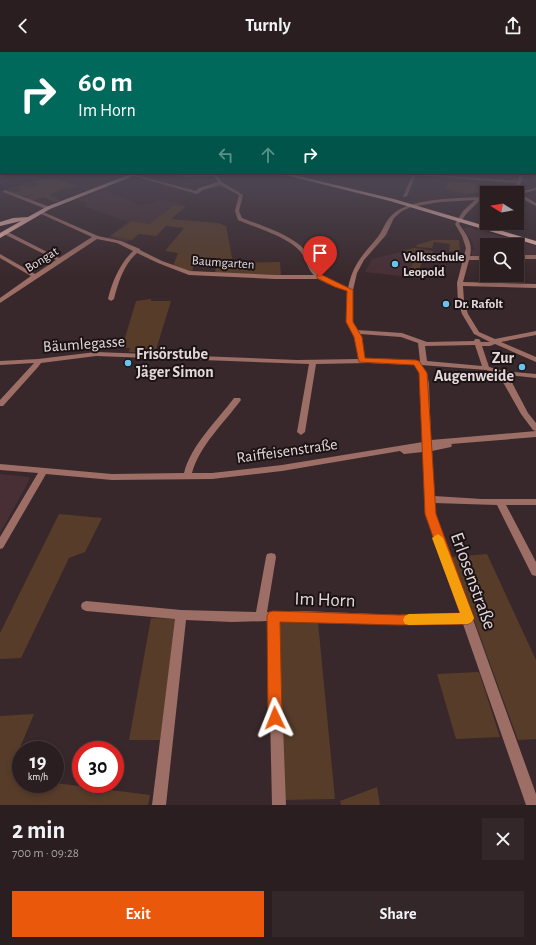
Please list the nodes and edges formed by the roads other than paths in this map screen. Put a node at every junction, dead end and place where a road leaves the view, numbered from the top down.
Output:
1 (238, 207) edge
2 (407, 207) edge
3 (414, 207) edge
4 (470, 207) edge
5 (48, 208) edge
6 (41, 212) junction
7 (28, 219) junction
8 (460, 222) junction
9 (0, 224) edge
10 (3, 235) edge
11 (96, 237) junction
12 (536, 243) edge
13 (138, 250) junction
14 (0, 256) edge
15 (524, 257) edge
16 (536, 257) edge
17 (467, 258) junction
18 (480, 258) edge
19 (61, 261) junction
20 (35, 276) junction
21 (320, 277) junction
22 (460, 284) junction
23 (536, 286) edge
24 (350, 290) junction
25 (111, 298) dead end
26 (0, 301) edge
27 (355, 332) junction
28 (536, 333) edge
29 (476, 334) junction
30 (496, 342) junction
31 (421, 343) junction
32 (478, 344) junction
33 (536, 360) edge
34 (38, 361) junction
35 (362, 361) junction
36 (313, 362) junction
37 (0, 363) edge
38 (420, 363) junction
39 (486, 368) junction
40 (504, 373) junction
41 (536, 376) edge
42 (237, 400) dead end
43 (0, 404) edge
44 (536, 428) edge
45 (301, 432) dead end
46 (536, 434) edge
47 (427, 447) junction
48 (0, 467) edge
49 (43, 472) junction
50 (187, 477) junction
51 (429, 499) junction
52 (500, 502) junction
53 (536, 502) edge
54 (0, 545) edge
55 (271, 557) dead end
56 (536, 572) edge
57 (86, 606) dead end
58 (181, 615) junction
59 (267, 616) junction
60 (468, 618) junction
61 (159, 805) edge
62 (279, 805) edge
63 (533, 805) edge

1 - 21 street
2 - 24 street
3 - 8 main road
4 - 8 street
5 - 6 main road
6 - 7 main road
6 - 11 street, Baumgarten
7 - 9 main road
7 - 10 main road
8 - 12 main road
8 - 17 street
10 - 19 street
11 - 13 street, Baumgarten
11 - 19 street, Bongat
13 - 21 street, Baumgarten
13 - 25 street
14 - 20 street
15 - 16 street
17 - 18 street
17 - 22 street
19 - 20 street, Bongat
20 - 26 street, Bongat
21 - 24 street
22 - 23 street
22 - 29 street
24 - 27 street
27 - 31 street
27 - 35 street
28 - 30 street
29 - 30 street
29 - 32 street
30 - 32 street
30 - 33 street
31 - 32 street
31 - 38 street, Erlosenstraße
32 - 39 street
34 - 36 street, Bäumlegasse
34 - 37 street, Bäumlegasse
34 - 43 street
35 - 36 street, Bäumlegasse
35 - 38 street, Bäumlegasse
36 - 45 street
38 - 39 street, Bäumlegasse
38 - 47 street, Erlosenstraße
39 - 40 street, Bäumlegasse
40 - 41 street, Bäumlegasse
40 - 44 street
42 - 50 street
46 - 47 street, Raiffeisenstraße
47 - 50 street, Raiffeisenstraße
47 - 51 street, Erlosenstraße
48 - 49 street, Raiffeisenstraße
49 - 50 street, Raiffeisenstraße
49 - 54 street
51 - 52 street
51 - 60 street, Erlosenstraße
52 - 53 street
52 - 56 street
55 - 59 street
57 - 58 street, Im Horn
58 - 59 street, Im Horn
58 - 61 street
59 - 60 street, Im Horn
59 - 62 street
60 - 63 street, Erlosenstraße

